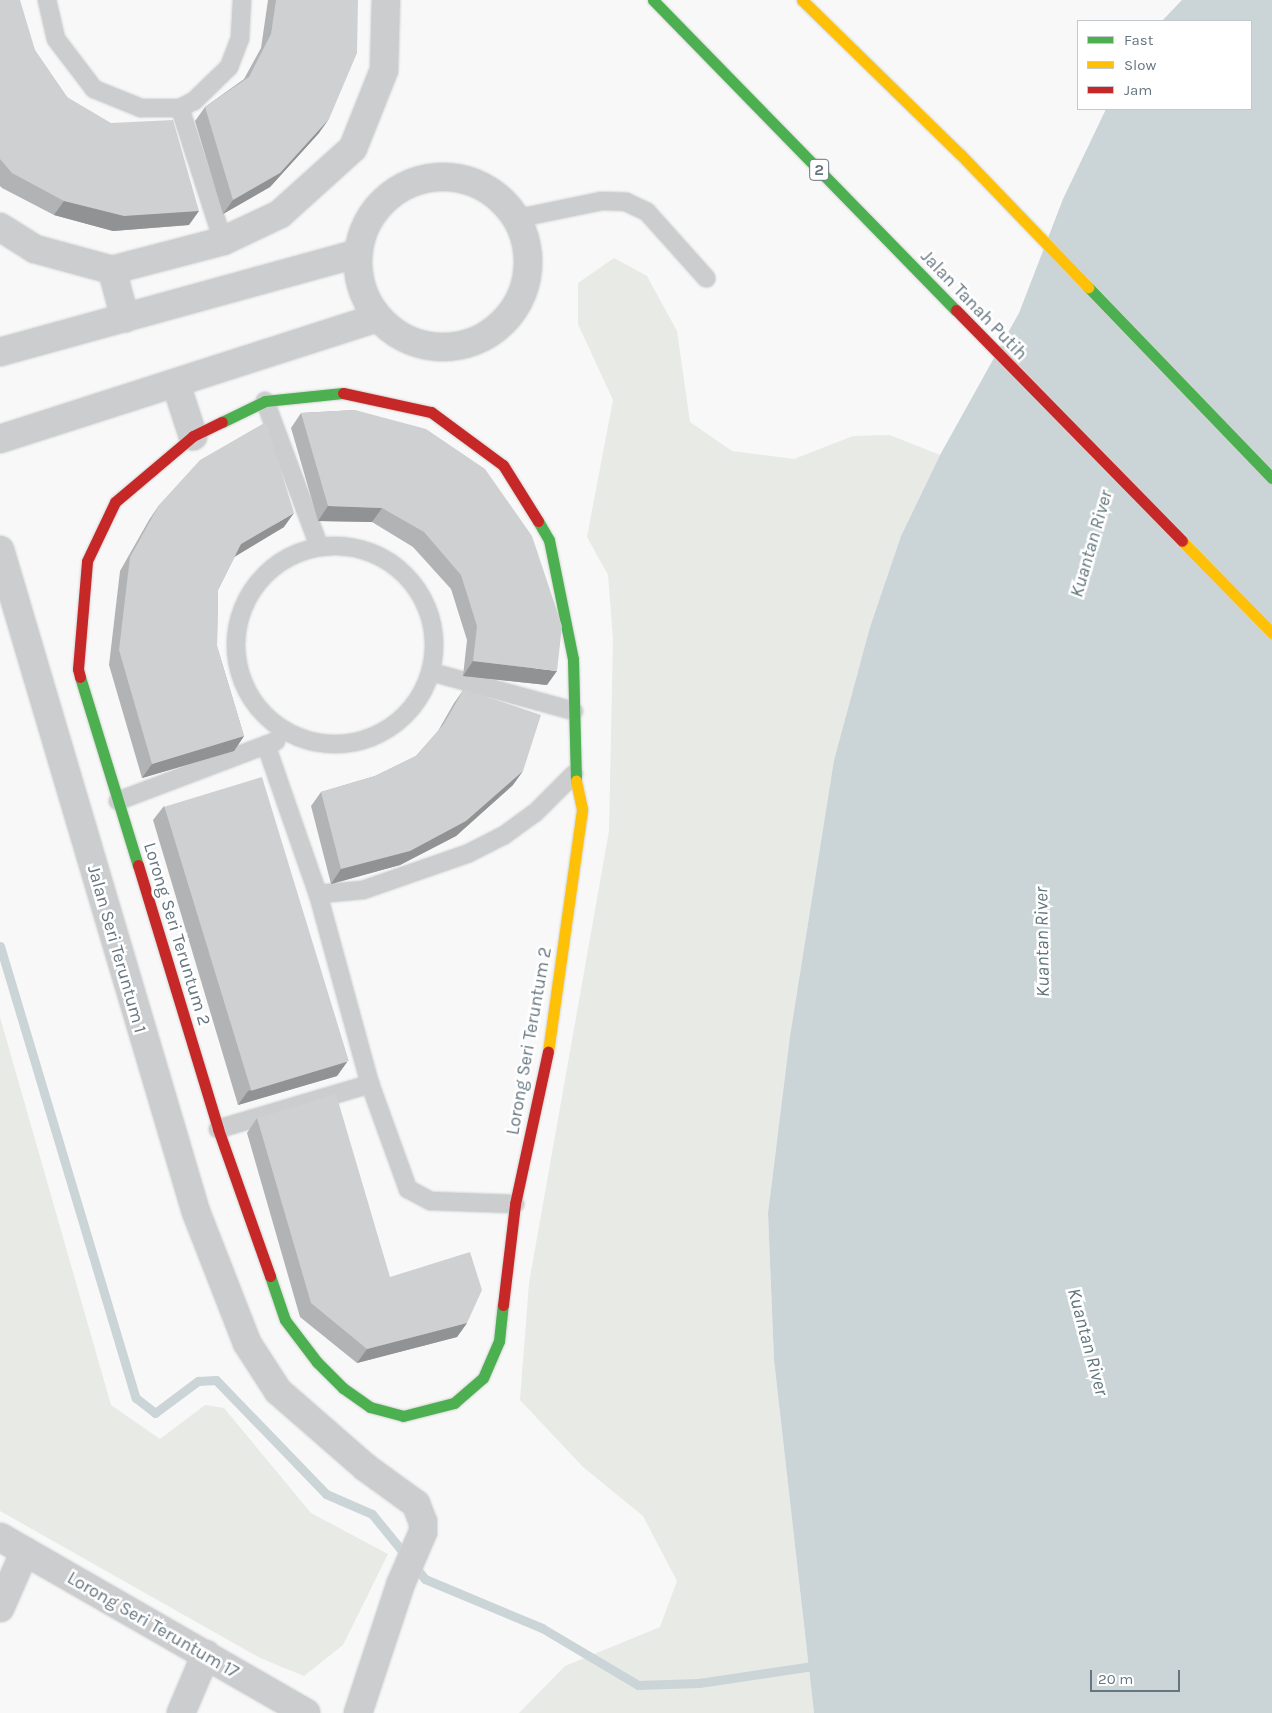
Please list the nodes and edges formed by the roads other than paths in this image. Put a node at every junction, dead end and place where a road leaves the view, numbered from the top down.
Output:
1 (47, 0) edge
2 (242, 0) edge
3 (386, 0) edge
4 (653, 0) edge
5 (802, 0) edge
6 (180, 108) junction
7 (518, 218) junction
8 (0, 227) edge
9 (223, 240) junction
10 (357, 254) junction
11 (112, 270) junction
12 (706, 278) dead end
13 (125, 318) junction
14 (377, 318) junction
15 (0, 352) edge
16 (176, 384) junction
17 (266, 401) junction
18 (193, 436) junction
19 (0, 439) edge
20 (1272, 478) edge
21 (319, 546) junction
22 (0, 550) edge
23 (1272, 633) edge
24 (431, 672) junction
25 (574, 711) junction
26 (293, 735) junction
27 (266, 745) junction
28 (574, 774) junction
29 (118, 800) junction
30 (318, 894) junction
31 (370, 1084) junction
32 (218, 1129) junction
33 (514, 1204) junction
34 (0, 1536) edge
35 (25, 1552) junction
36 (0, 1608) edge
37 (206, 1654) junction
38 (181, 1713) edge
39 (306, 1713) edge
40 (358, 1713) edge

1 - 6 lane
2 - 6 lane
3 - 9 street
4 - 23 main road, Jalan Tanah Putih / 2
5 - 20 main road
6 - 9 lane
7 - 10 street
7 - 12 lane
7 - 14 street
8 - 11 street
9 - 11 street
10 - 13 street
10 - 14 street
11 - 13 street
13 - 15 street
14 - 16 street
16 - 18 street
16 - 19 street
17 - 18 main road, Lorong Seri Teruntum 2
17 - 21 lane
17 - 25 main road, Lorong Seri Teruntum 2
18 - 29 main road, Lorong Seri Teruntum 2
21 - 24 lane
21 - 26 lane
22 - 40 street, Jalan Seri Teruntum 1
24 - 25 lane
24 - 26 lane
25 - 28 main road, Lorong Seri Teruntum 2
26 - 27 lane
27 - 29 lane
27 - 30 lane
28 - 30 lane
28 - 33 main road, Lorong Seri Teruntum 2
29 - 32 main road, Lorong Seri Teruntum 2
30 - 31 lane
31 - 32 lane
31 - 33 lane
32 - 33 main road, Lorong Seri Teruntum 2
34 - 35 street, Lorong Seri Teruntum 17
35 - 36 street
35 - 37 street, Lorong Seri Teruntum 17
37 - 38 street
37 - 39 street, Lorong Seri Teruntum 17

